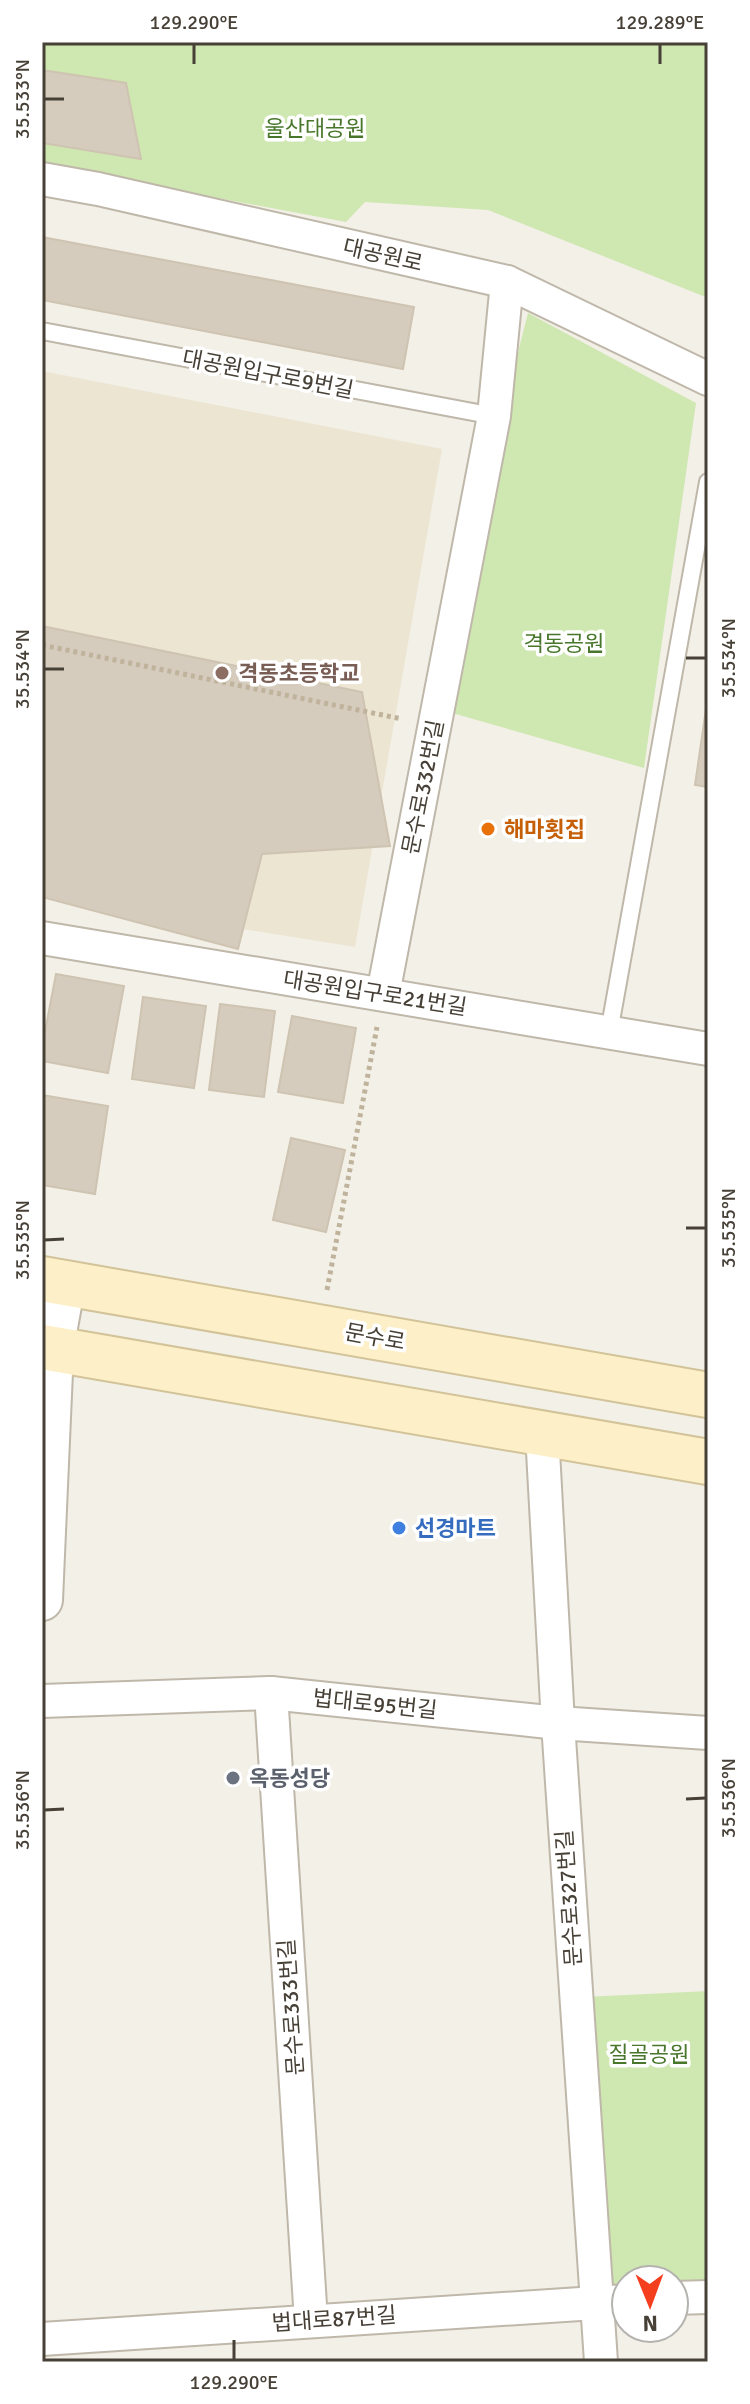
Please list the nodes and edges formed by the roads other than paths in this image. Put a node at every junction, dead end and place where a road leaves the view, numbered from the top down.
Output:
1 (42, 179) edge
2 (507, 282) junction
3 (42, 331) edge
4 (708, 379) edge
5 (494, 416) junction
6 (708, 482) edge
7 (42, 938) edge
8 (383, 994) junction
9 (609, 1032) junction
10 (708, 1049) edge
11 (53, 1281) edge
12 (47, 1348) edge
13 (708, 1395) edge
14 (542, 1433) junction
15 (708, 1462) edge
16 (42, 1600) edge
17 (271, 1693) junction
18 (42, 1701) edge
19 (558, 1723) junction
20 (708, 1733) edge
21 (610, 2290) edge
22 (610, 2301) edge
23 (610, 2307) edge
24 (311, 2321) junction
25 (42, 2339) edge
26 (601, 2362) edge

1 - 2 street, 대공원로
2 - 4 street, 대공원로
2 - 5 street, 문수로332번길
3 - 5 lane, 대공원입구로9번길
5 - 8 street, 문수로332번길
6 - 9 lane
7 - 8 street, 대공원입구로21번길
8 - 9 street, 대공원입구로21번길
9 - 10 street, 대공원입구로21번길
11 - 12 street
11 - 13 main road, 문수로
12 - 14 main road
12 - 16 street
14 - 15 main road
14 - 19 street, 문수로327번길
17 - 18 street, 법대로95번길
17 - 19 street, 법대로95번길
17 - 24 street, 문수로333번길
19 - 20 street, 법대로95번길
19 - 21 street, 문수로327번길
22 - 24 street, 법대로87번길
23 - 26 street, 문수로327번길
24 - 25 street, 법대로87번길

